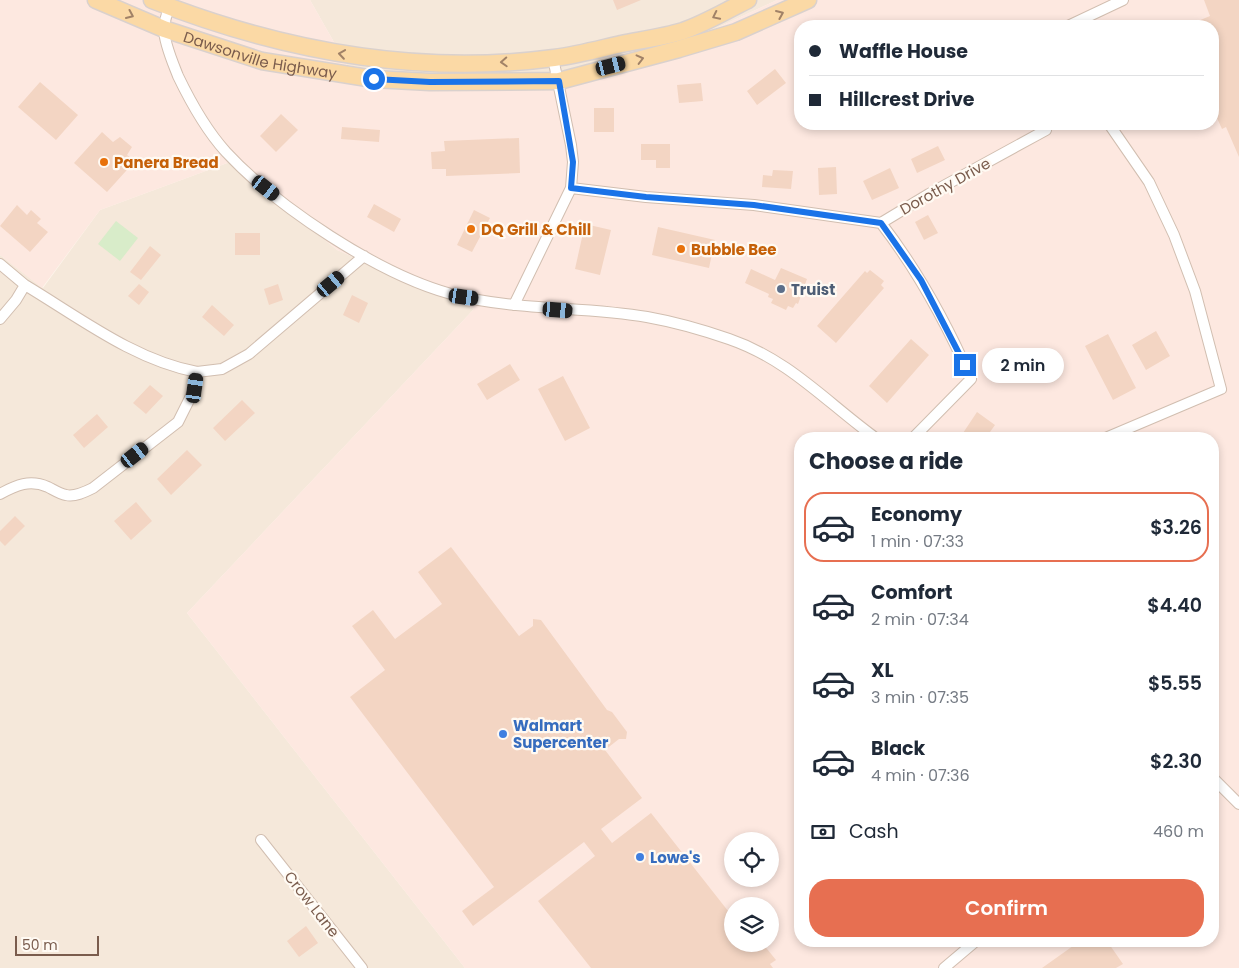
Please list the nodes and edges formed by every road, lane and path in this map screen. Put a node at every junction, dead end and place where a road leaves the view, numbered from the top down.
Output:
1 (96, 0) edge
2 (152, 0) edge
3 (748, 0) edge
4 (808, 0) edge
5 (1123, 0) edge
6 (169, 7) junction
7 (1081, 20) edge
8 (164, 29) junction
9 (553, 58) junction
10 (559, 81) junction
11 (1046, 130) dead end
12 (1113, 130) edge
13 (571, 188) junction
14 (881, 223) junction
15 (364, 256) junction
16 (0, 264) edge
17 (25, 285) junction
18 (514, 305) junction
19 (0, 319) edge
20 (197, 372) junction
21 (869, 432) edge
22 (919, 432) edge
23 (1120, 432) edge
24 (0, 494) edge
25 (1219, 784) edge
26 (1239, 804) edge
27 (261, 840) dead end
28 (969, 947) edge
29 (362, 968) edge
30 (944, 968) edge

1 -> 8 main road, Dawsonville Highway
2 - 6 main road, Dawsonville Highway
3 -> 9 main road, Dawsonville Highway
10 -> 4 main road, Dawsonville Highway
5 - 7 street
6 - 8 street
9 -> 6 main road, Dawsonville Highway
8 - 10 main road, Dawsonville Highway
8 - 15 street
9 - 10 street
10 - 13 street
11 - 14 street, Dorothy Drive
12 - 23 street
13 - 14 street
13 - 18 street
14 - 22 street
15 - 18 street
15 - 20 street
16 - 17 street
17 - 19 street
17 - 20 street
18 - 21 street
20 - 24 street
25 - 26 street
27 - 29 street, Crow Lane
28 - 30 street

